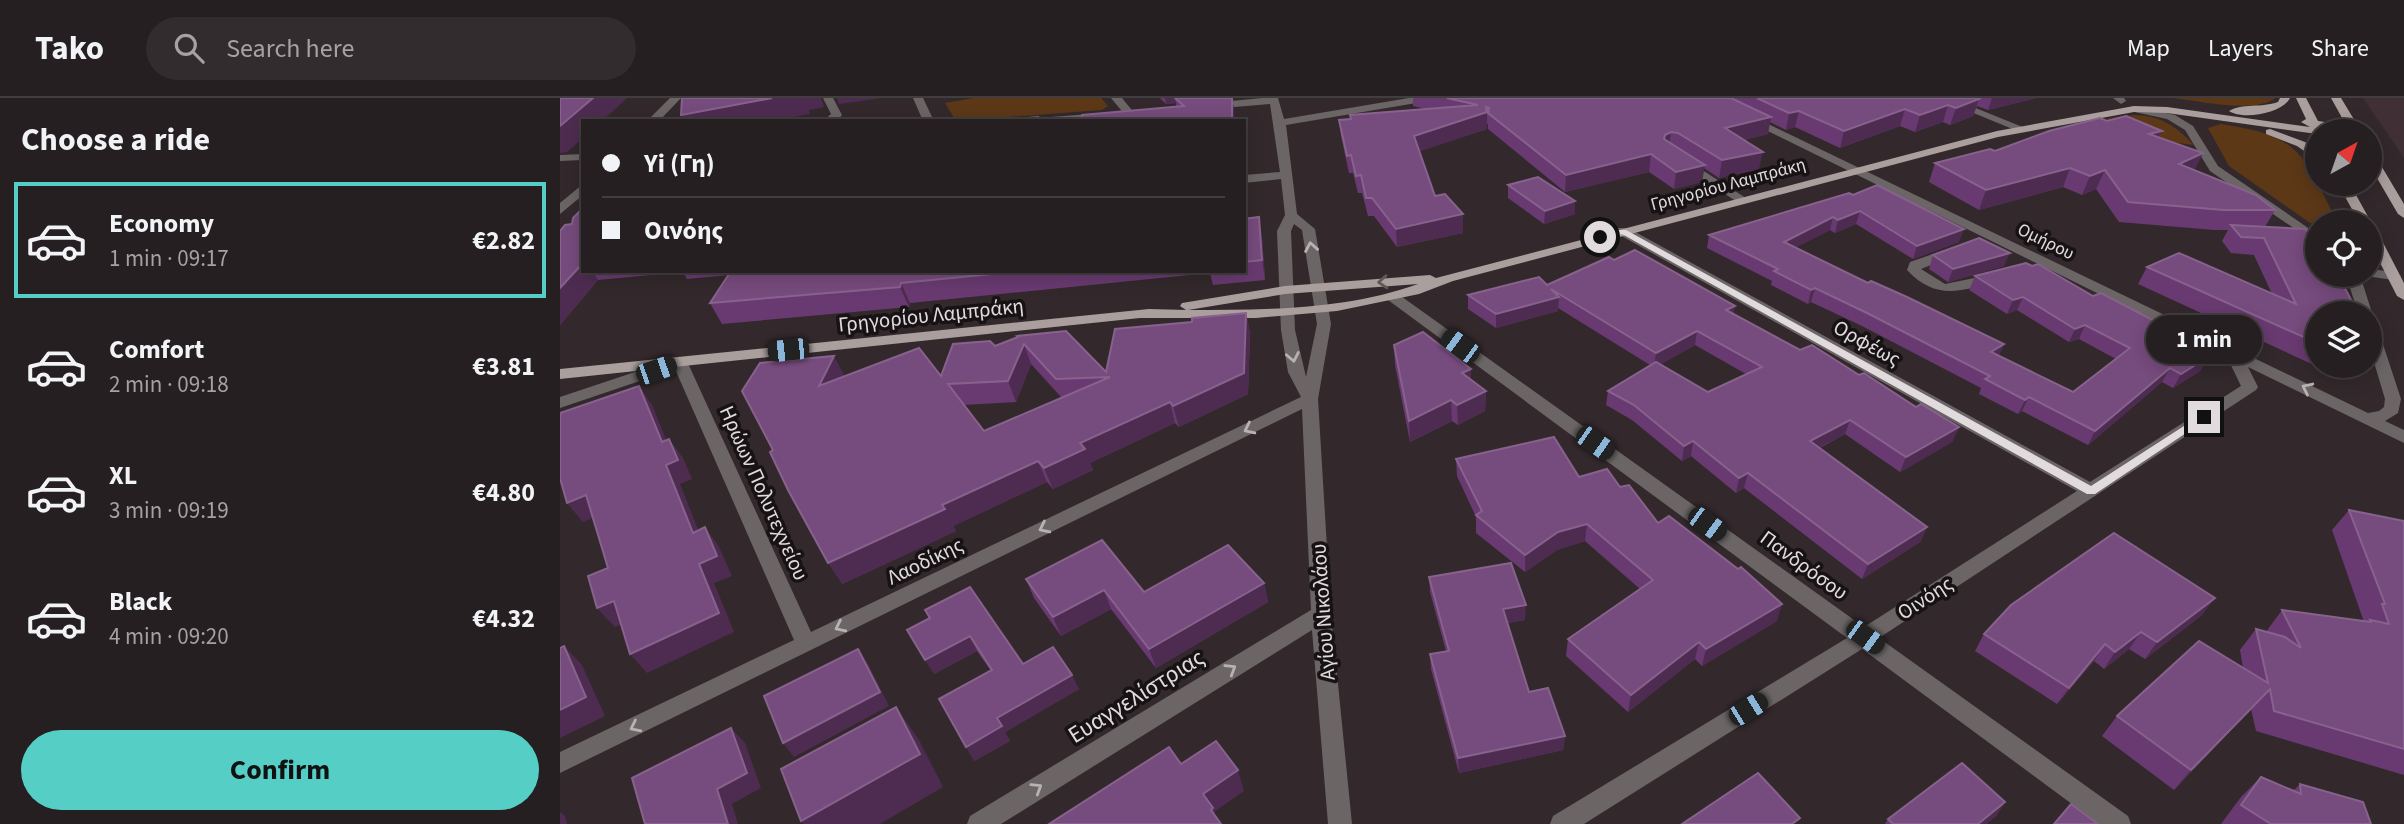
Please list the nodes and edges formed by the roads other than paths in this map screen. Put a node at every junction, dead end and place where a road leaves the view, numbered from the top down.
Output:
1 (676, 98) edge
2 (828, 98) edge
3 (918, 98) edge
4 (1116, 98) edge
5 (1428, 98) edge
6 (1706, 98) edge
7 (1942, 98) edge
8 (2285, 98) edge
9 (2301, 98) edge
10 (2336, 98) edge
11 (1275, 99) edge
12 (2120, 100) edge
13 (1195, 107) edge
14 (2134, 109) junction
15 (1143, 112) edge
16 (1130, 114) junction
17 (2203, 115) junction
18 (2225, 115) junction
19 (654, 119) edge
20 (831, 119) edge
21 (928, 119) edge
22 (1064, 119) edge
23 (2312, 119) edge
24 (2348, 119) edge
25 (1280, 123) junction
26 (2305, 127) edge
27 (2019, 128) junction
28 (2189, 128) junction
29 (2305, 149) edge
30 (1670, 154) edge
31 (581, 157) edge
32 (560, 158) edge
33 (1856, 170) junction
34 (1287, 175) junction
35 (2382, 177) edge
36 (1246, 179) edge
37 (581, 190) edge
38 (1743, 200) junction
39 (560, 210) edge
40 (2404, 214) edge
41 (1291, 215) junction
42 (1623, 231) junction
43 (2305, 232) edge
44 (1993, 237) junction
45 (2290, 239) edge
46 (2305, 240) edge
47 (2382, 254) edge
48 (2045, 262) junction
49 (2382, 274) edge
50 (2394, 276) junction
51 (1447, 278) junction
52 (1319, 286) junction
53 (1285, 290) junction
54 (2404, 296) edge
55 (1393, 297) junction
56 (1321, 307) junction
57 (1285, 311) junction
58 (1140, 314) junction
59 (2232, 352) junction
60 (680, 362) junction
61 (2382, 364) edge
62 (560, 374) edge
63 (1311, 399) junction
64 (560, 403) edge
65 (2369, 418) junction
66 (2404, 437) edge
67 (2091, 491) junction
68 (1321, 614) junction
69 (1865, 637) junction
70 (806, 644) junction
71 (560, 763) edge
72 (979, 824) edge
73 (1340, 824) edge
74 (1562, 824) edge
75 (2119, 824) edge

1 - 19 street
2 - 20 street
3 - 21 street
4 - 16 street
5 - 25 street
6 - 33 street, Ομήρου
7 - 27 street
8 - 18 main road
9 - 23 main road
10 - 24 main road
11 - 13 street
11 - 25 street, Αγίου Νικολάου
12 - 18 main road, Γρηγορίου Λαμπράκη
12 - 27 main road, Γρηγορίου Λαμπράκη
14 - 17 main road, Γρηγορίου Λαμπράκη
14 - 27 main road, Γρηγορίου Λαμπράκη
14 - 28 street
15 - 16 street
16 - 22 street
17 - 18 main road, Γρηγορίου Λαμπράκη
17 - 28 street
18 - 26 main road, Γρηγορίου Λαμπράκη
18 - 29 main road
25 - 34 street, Αγίου Νικολάου
27 - 33 main road, Γρηγορίου Λαμπράκη
28 - 43 street
30 - 38 street
31 - 32 street
33 - 38 main road, Γρηγορίου Λαμπράκη
33 - 44 street, Ομήρου
34 - 36 street
34 - 41 street, Αγίου Νικολάου
35 - 40 main road
37 - 39 street
38 - 42 main road, Γρηγορίου Λαμπράκη
52 -> 41 street, Αγίου Νικολάου
41 - 53 street, Αγίου Νικολάου
42 - 51 main road, Γρηγορίου Λαμπράκη
42 - 67 street, Ορφέως
44 - 48 street, Ομήρου
44 - 48 street
45 - 46 street
47 - 50 main road
48 - 59 street, Ομήρου
49 - 50 street
50 - 54 main road
51 -> 52 main road, Γρηγορίου Λαμπράκη
51 - 55 main road, Γρηγορίου Λαμπράκη
52 - 53 main road, Γρηγορίου Λαμπράκη
52 - 56 street, Αγίου Νικολάου
53 - 57 street, Αγίου Νικολάου
53 - 58 main road, Γρηγορίου Λαμπράκη
55 - 56 main road, Γρηγορίου Λαμπράκη
55 - 69 street, Πανδρόσου
56 - 57 main road, Γρηγορίου Λαμπράκη
56 - 63 street, Αγίου Νικολάου
57 - 58 main road, Γρηγορίου Λαμπράκη
57 -> 63 street, Αγίου Νικολάου
58 - 60 main road, Γρηγορίου Λαμπράκη
65 -> 59 street, Ομήρου
59 - 67 street, Οινόης
60 - 62 main road, Γρηγορίου Λαμπράκη
60 - 64 street
60 - 70 street, Ηρώων Πολυτεχνείου
61 - 65 street
63 - 68 street, Αγίου Νικολάου
63 -> 70 street, Λαοδίκης
65 - 66 street, Ομήρου
67 - 69 street, Οινόης
72 -> 68 street, Ευαγγελίστριας
68 - 73 street, Αγίου Νικολάου
69 - 74 street, Οινόης
69 - 75 street, Πανδρόσου
70 -> 71 street, Λαοδίκης

